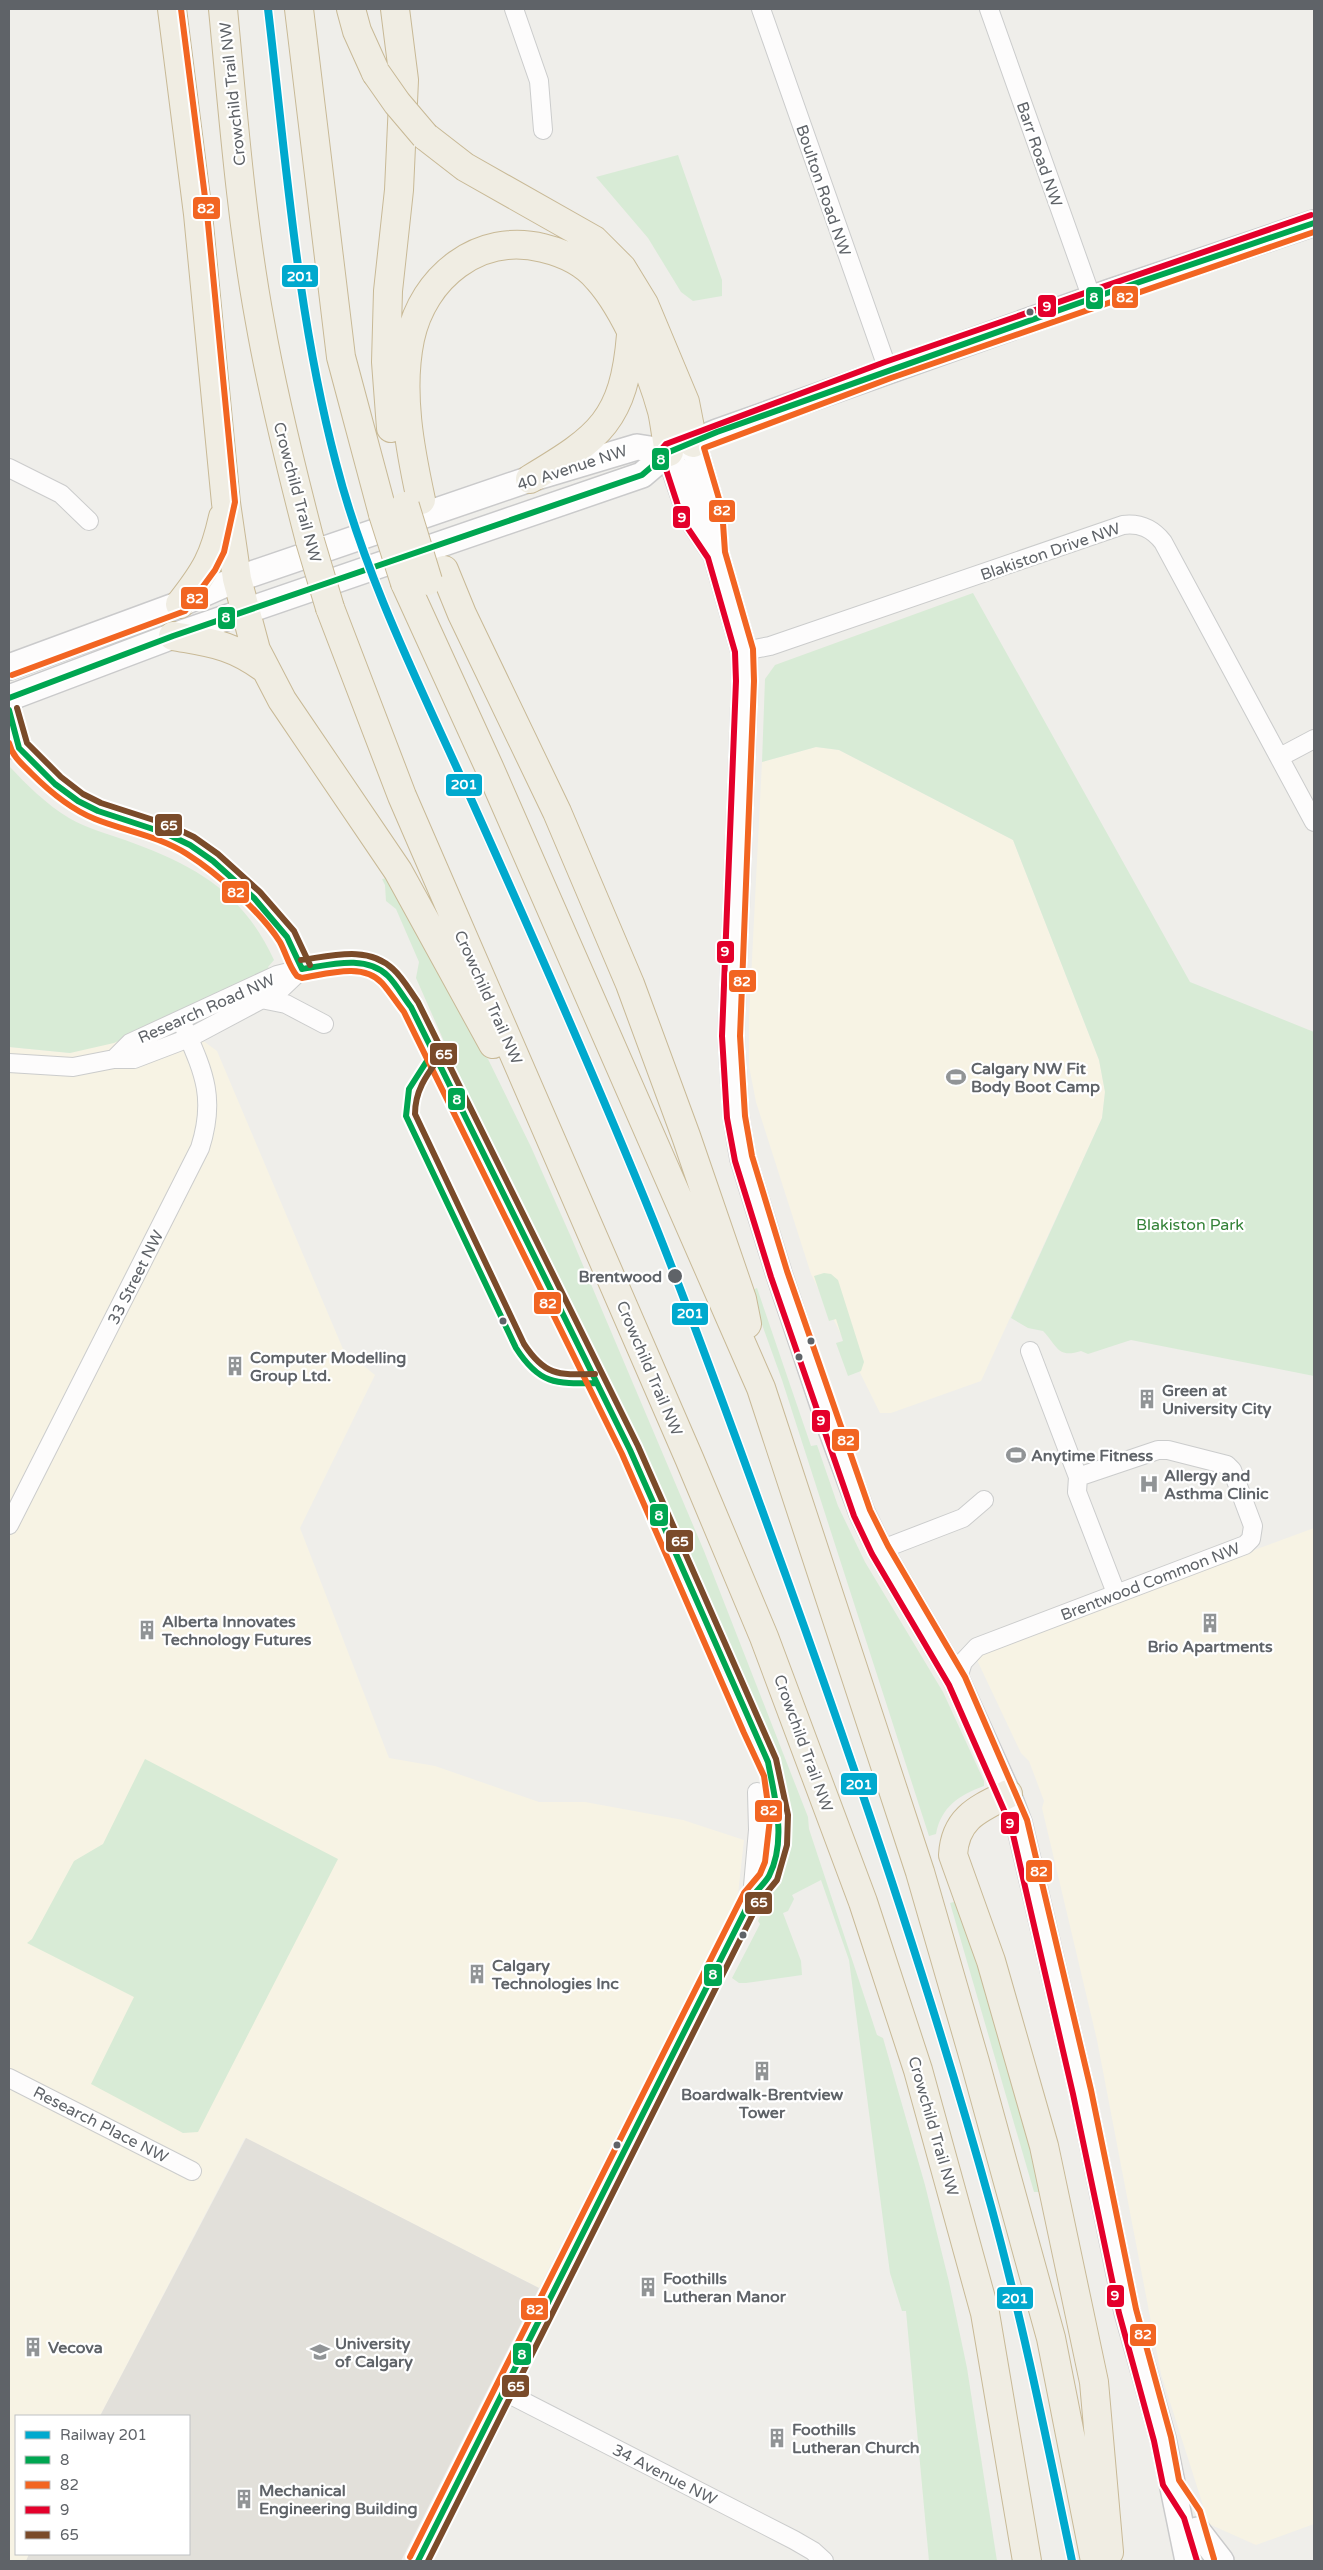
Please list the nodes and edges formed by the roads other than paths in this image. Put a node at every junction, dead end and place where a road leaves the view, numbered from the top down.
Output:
1 (172, 9) edge
2 (223, 9) edge
3 (299, 9) edge
4 (351, 9) edge
5 (395, 9) edge
6 (514, 9) edge
7 (761, 9) edge
8 (989, 9) edge
9 (543, 130) dead end
10 (1314, 223) edge
11 (1092, 299) junction
12 (631, 333) junction
13 (888, 370) junction
14 (681, 447) junction
15 (9, 468) edge
16 (530, 479) junction
17 (226, 503) junction
18 (403, 507) junction
19 (89, 521) dead end
20 (426, 578) junction
21 (237, 580) junction
22 (180, 604) junction
23 (245, 612) junction
24 (173, 636) junction
25 (744, 651) junction
26 (9, 667) edge
27 (264, 668) junction
28 (9, 698) edge
29 (9, 710) edge
30 (1314, 739) edge
31 (14, 746) edge
32 (1280, 758) junction
33 (1314, 822) edge
34 (302, 969) junction
35 (261, 999) junction
36 (181, 1020) junction
37 (324, 1024) dead end
38 (188, 1038) junction
39 (114, 1058) junction
40 (9, 1063) edge
41 (534, 1099) junction
42 (1030, 1351) dead end
43 (761, 1388) junction
44 (1078, 1477) junction
45 (984, 1500) dead end
46 (9, 1525) edge
47 (880, 1550) junction
48 (1116, 1593) junction
49 (956, 1681) junction
50 (757, 1792) dead end
51 (1008, 1794) junction
52 (776, 1795) dead end
53 (752, 1897) junction
54 (9, 2078) edge
55 (192, 2171) dead end
56 (503, 2391) junction
57 (1171, 2483) junction
58 (1022, 2528) junction
59 (1197, 2530) junction
60 (418, 2561) edge
61 (824, 2561) edge
62 (1018, 2561) edge
63 (1027, 2561) edge
64 (1095, 2561) edge
65 (1110, 2561) edge
66 (1188, 2561) edge
67 (1206, 2561) edge
68 (1221, 2561) edge

1 - 17 highway
2 - 41 highway, Crowchild Trail NW, bridge
3 - 18 highway
4 - 14 highway, bridge
5 - 18 highway
6 - 9 street
7 - 13 street, Boulton Road NW
8 - 11 street, Barr Road NW
10 - 11 street
11 - 13 street
12 - 14 highway
12 - 16 highway
12 - 18 highway
13 - 14 street
14 - 16 street, 40 Avenue NW
14 - 23 street, 40 Avenue NW
14 - 25 street
15 - 19 street
16 - 21 street, 40 Avenue NW
17 - 21 highway
17 - 22 highway
18 - 20 highway, bridge
18 - 20 highway
20 - 43 highway
20 - 43 highway
21 - 22 street, 40 Avenue NW
21 - 23 highway
22 - 26 street, 40 Avenue NW
23 - 24 street, 40 Avenue NW
23 - 27 highway
24 - 27 highway
24 - 28 street, 40 Avenue NW
25 - 32 street, Blakiston Drive NW
25 - 47 street
27 - 41 highway
29 - 31 street
30 - 32 street
31 - 34 street
32 - 33 street, Blakiston Drive NW
34 - 35 street, Research Road NW
34 - 36 street, Research Road NW
35 - 37 street
35 - 38 street, Research Road NW
36 - 38 street, 33 Street NW
36 - 39 street, Research Road NW
38 - 39 street, Research Road NW
38 - 46 street, 33 Street NW
39 - 40 street, Research Road NW
41 - 58 highway, Crowchild Trail NW
42 - 44 street
43 - 64 highway
44 - 48 street
44 - 48 street, Brentwood Common NW
45 - 47 street
47 - 49 street
48 - 49 street, Brentwood Common NW
49 - 51 street
50 - 53 street
51 - 57 street
51 - 65 highway
52 - 53 street
53 - 56 street
54 - 55 street, Research Place NW
56 - 60 street
56 - 61 street, 34 Avenue NW
57 - 59 street
57 - 66 street
58 - 62 highway
58 - 63 highway, Crowchild Trail NW
59 - 67 street
59 - 68 street

